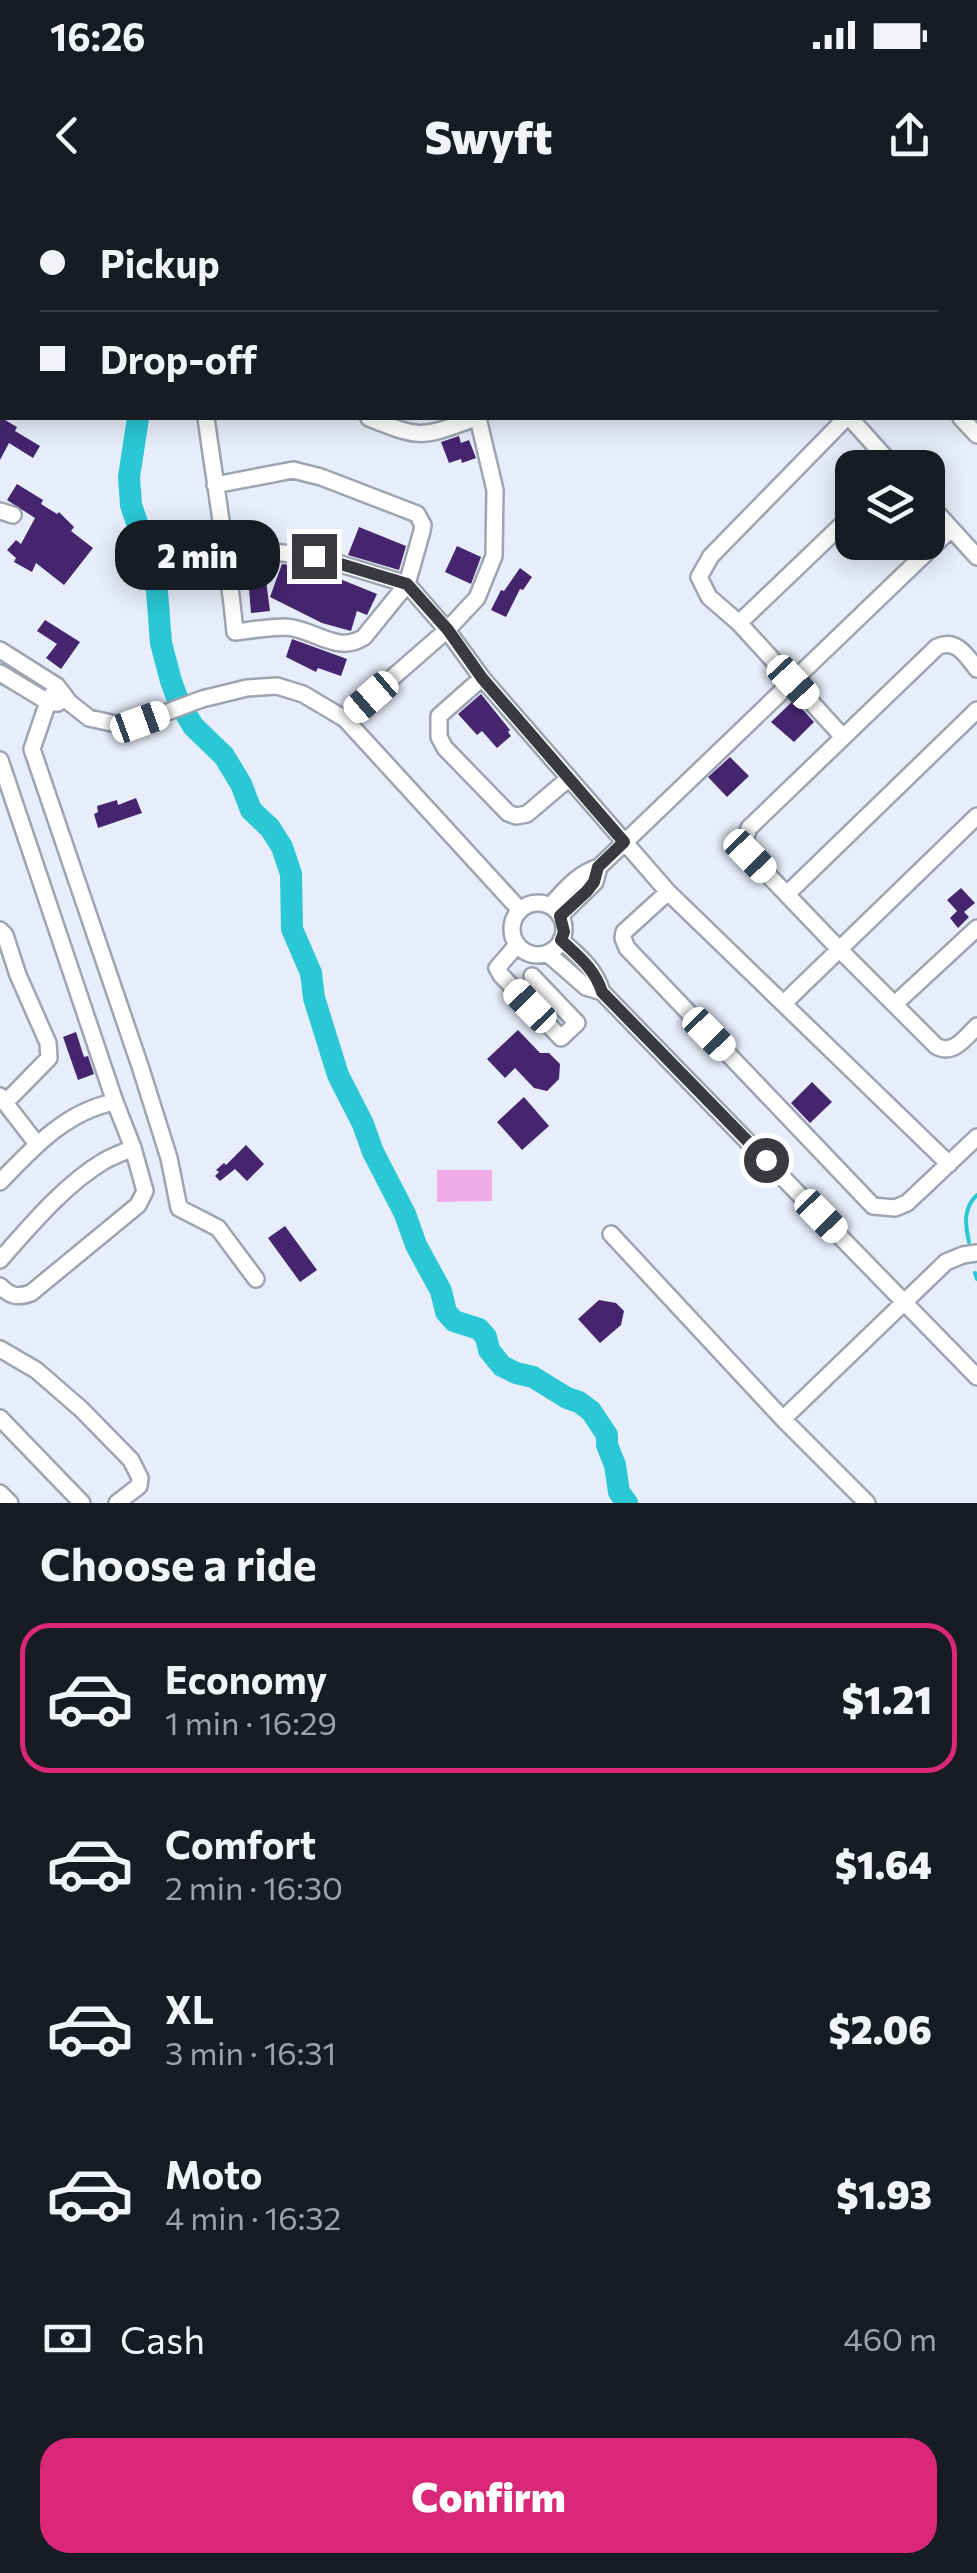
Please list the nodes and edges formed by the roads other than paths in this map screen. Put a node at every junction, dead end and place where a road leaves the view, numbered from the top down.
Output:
1 (206, 420) edge
2 (374, 420) edge
3 (471, 420) edge
4 (478, 420) edge
5 (846, 420) edge
6 (850, 420) edge
7 (878, 450) edge
8 (215, 486) junction
9 (945, 522) edge
10 (951, 529) junction
11 (835, 531) edge
12 (977, 557) edge
13 (228, 559) junction
14 (407, 584) junction
15 (738, 623) junction
16 (448, 630) junction
17 (0, 650) edge
18 (977, 668) edge
19 (0, 673) edge
20 (482, 678) junction
21 (793, 682) junction
22 (57, 686) junction
23 (48, 702) junction
24 (70, 703) junction
25 (977, 710) edge
26 (345, 719) junction
27 (843, 737) junction
28 (2, 770) edge
29 (568, 779) junction
30 (977, 816) edge
31 (624, 842) junction
32 (668, 892) junction
33 (787, 894) junction
34 (520, 910) junction
35 (555, 911) junction
36 (977, 928) edge
37 (0, 930) edge
38 (561, 940) junction
39 (517, 946) junction
40 (839, 949) junction
41 (547, 953) junction
42 (18, 975) junction
43 (532, 976) dead end
44 (0, 981) edge
45 (546, 991) junction
46 (602, 992) junction
47 (784, 1003) junction
48 (896, 1003) junction
49 (530, 1006) junction
50 (977, 1026) edge
51 (2, 1099) edge
52 (114, 1102) junction
53 (977, 1136) edge
54 (37, 1144) junction
55 (133, 1148) junction
56 (949, 1164) junction
57 (0, 1182) edge
58 (611, 1234) dead end
59 (977, 1253) edge
60 (0, 1260) edge
61 (256, 1279) dead end
62 (0, 1286) edge
63 (904, 1301) junction
64 (0, 1349) edge
65 (977, 1376) edge
66 (0, 1418) edge
67 (783, 1420) junction
68 (0, 1493) edge
69 (10, 1503) edge
70 (82, 1503) edge
71 (117, 1503) edge
72 (867, 1503) edge

1 - 8 street
2 - 3 street
4 - 16 street
5 - 15 street
6 - 7 street
8 - 13 street
8 - 14 street
9 - 10 street
10 - 12 street
10 - 21 street
11 - 15 street
13 - 14 street
13 - 14 street
14 - 16 street
15 - 21 street
16 - 20 street
16 - 26 street
17 - 22 street
18 - 27 street
19 - 23 street
20 - 29 street
20 - 29 street
21 - 27 street
21 - 31 street
22 - 23 street
22 - 24 street
23 - 24 street
23 - 61 street
24 - 26 street
25 - 33 street
26 - 34 street
27 - 33 street
28 - 52 street
29 - 31 street
30 - 40 street
31 - 32 street
31 - 35 street
32 - 47 street
32 - 56 street
33 - 40 street
34 - 35 street
34 - 39 street
35 - 38 street
36 - 48 street
37 - 42 street
38 - 41 street
38 - 46 street
39 - 41 street
39 - 49 street
40 - 47 street
40 - 48 street
41 - 46 street
42 - 44 street
42 - 51 street
43 - 45 street
45 - 49 street
45 - 49 street
46 - 63 street
47 - 56 street
48 - 50 street
51 - 54 street
52 - 54 street
52 - 55 street
53 - 56 street
54 - 57 street
55 - 60 street
55 - 62 street
58 - 67 street
59 - 63 street
63 - 65 street
63 - 67 street
64 - 71 street
66 - 70 street
67 - 72 street
68 - 69 street

